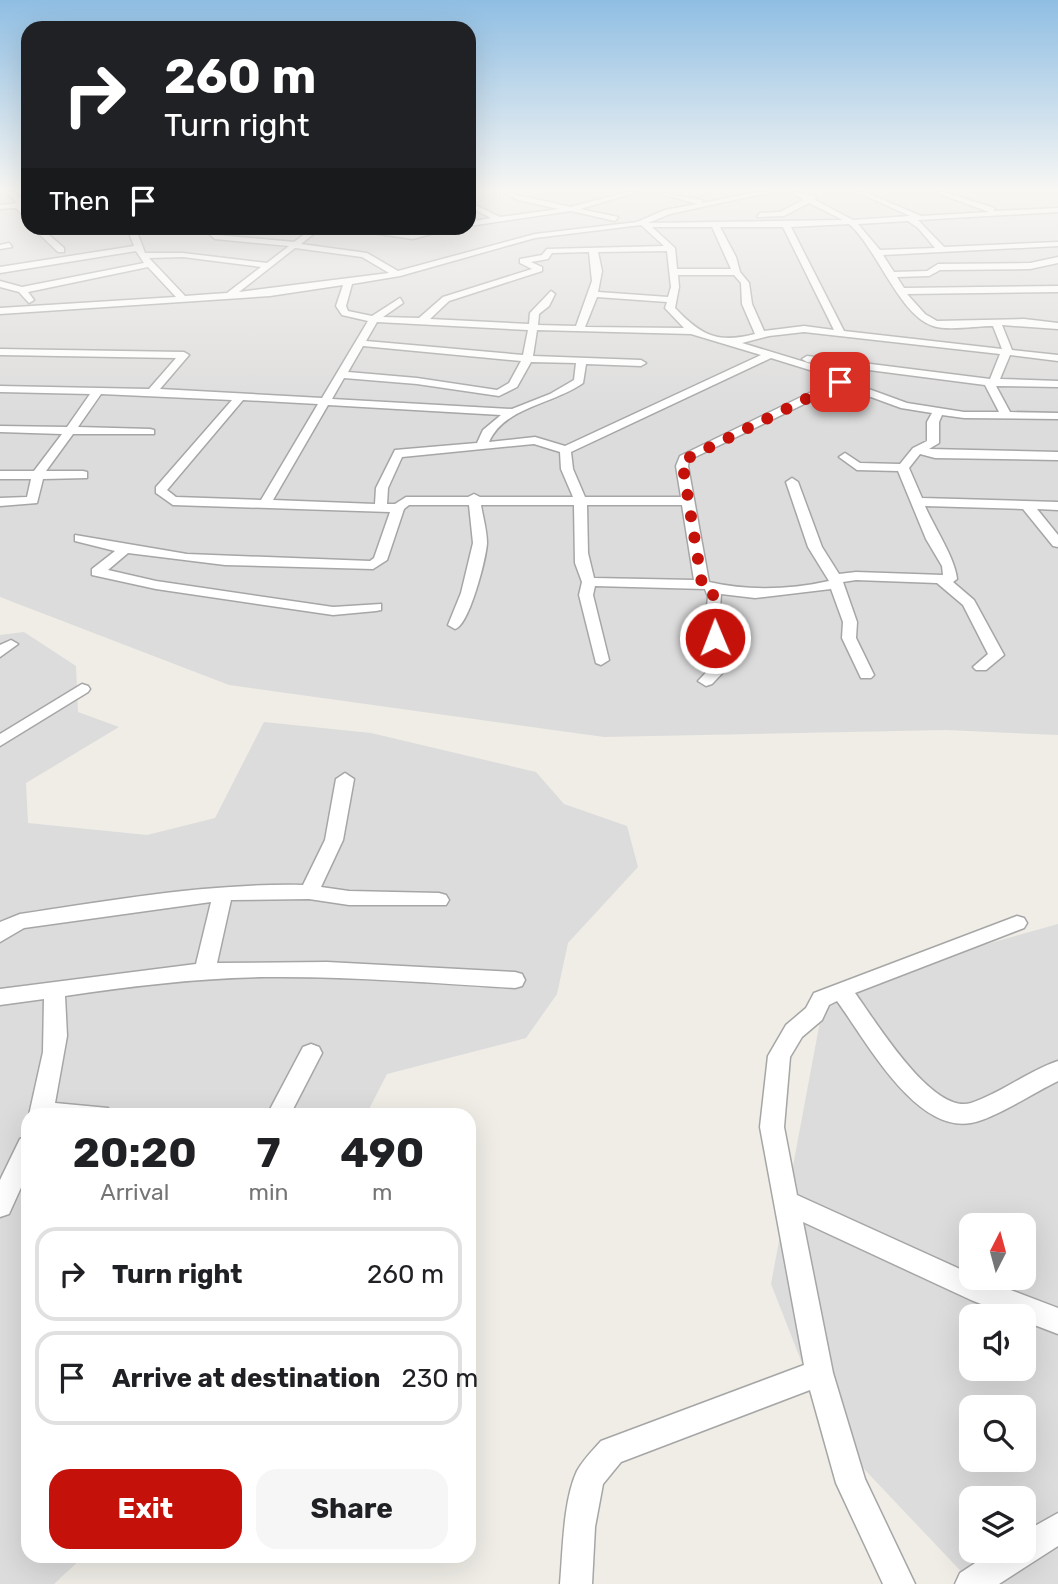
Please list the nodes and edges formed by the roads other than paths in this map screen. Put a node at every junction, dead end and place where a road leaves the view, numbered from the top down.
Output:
1 (32, 266) edge
2 (141, 266) edge
3 (152, 266) edge
4 (265, 266) edge
5 (383, 266) edge
6 (426, 266) edge
7 (533, 266) edge
8 (597, 266) edge
9 (673, 266) edge
10 (734, 266) edge
11 (805, 266) edge
12 (884, 266) edge
13 (970, 266) edge
14 (0, 270) edge
15 (674, 272) junction
16 (736, 272) junction
17 (397, 274) junction
18 (890, 275) junction
19 (348, 282) junction
20 (0, 284) edge
21 (1058, 289) edge
22 (22, 290) junction
23 (903, 291) junction
24 (1007, 291) junction
25 (551, 294) dead end
26 (595, 294) junction
27 (230, 295) junction
28 (182, 298) junction
29 (673, 300) junction
30 (400, 301) dead end
31 (1016, 301) dead end
32 (36, 309) junction
33 (0, 310) edge
34 (374, 319) junction
35 (422, 321) junction
36 (996, 322) junction
37 (1058, 327) edge
38 (533, 328) junction
39 (579, 330) junction
40 (692, 331) junction
41 (840, 332) junction
42 (760, 334) junction
43 (731, 343) junction
44 (359, 344) junction
45 (1007, 351) junction
46 (0, 352) edge
47 (14, 353) junction
48 (770, 354) junction
49 (528, 358) junction
50 (1058, 358) edge
51 (580, 362) junction
52 (641, 363) dead end
53 (0, 365) edge
54 (342, 375) junction
55 (840, 382) junction
56 (992, 382) junction
57 (1058, 384) edge
58 (0, 389) edge
59 (98, 391) junction
60 (152, 392) junction
61 (239, 398) junction
62 (326, 401) junction
63 (514, 412) junction
64 (1007, 416) junction
65 (1058, 416) edge
66 (935, 417) junction
67 (0, 429) edge
68 (66, 432) junction
69 (150, 432) dead end
70 (481, 446) junction
71 (566, 450) junction
72 (916, 450) junction
73 (1058, 456) edge
74 (845, 457) dead end
75 (903, 468) junction
76 (0, 475) edge
77 (83, 475) dead end
78 (37, 476) junction
79 (792, 482) dead end
80 (474, 498) junction
81 (580, 500) junction
82 (688, 501) junction
83 (0, 502) edge
84 (917, 502) junction
85 (265, 503) junction
86 (1026, 504) junction
87 (381, 506) junction
88 (1058, 506) edge
89 (398, 508) junction
90 (80, 538) dead end
91 (1058, 543) edge
92 (123, 551) junction
93 (941, 579) junction
94 (835, 581) junction
95 (589, 582) junction
96 (713, 590) junction
97 (376, 607) dead end
98 (455, 625) dead end
99 (601, 660) dead end
100 (981, 667) dead end
101 (866, 675) dead end
102 (706, 681) dead end
103 (82, 689) dead end
104 (0, 741) edge
105 (345, 779) dead end
106 (309, 892) junction
107 (223, 894) junction
108 (439, 900) dead end
109 (1017, 923) dead end
110 (0, 935) edge
111 (204, 973) junction
112 (515, 980) dead end
113 (52, 989) junction
114 (841, 990) junction
115 (0, 997) edge
116 (312, 1054) dead end
117 (1058, 1070) edge
118 (41, 1108) edge
119 (282, 1108) edge
120 (21, 1161) edge
121 (786, 1202) junction
122 (0, 1206) edge
123 (1058, 1321) edge
124 (818, 1373) junction
125 (1058, 1528) edge
126 (1036, 1542) edge
127 (1003, 1563) edge
128 (576, 1584) edge
129 (899, 1584) edge
130 (971, 1584) edge

1 - 14 street
2 - 22 street
3 - 28 street
4 - 27 street
5 - 17 street
6 - 17 street
7 - 35 street
8 - 26 street
9 - 15 street
10 - 16 street
11 - 41 street
12 - 18 street
13 - 18 street
15 - 16 street
15 - 29 street
16 - 42 street
17 - 19 street
18 - 23 street
19 - 27 street
19 - 34 street
20 - 22 street
21 - 24 street
22 - 32 street
23 - 24 street
23 - 36 street
24 - 31 street
25 - 38 street
26 - 29 street
26 - 39 street
27 - 28 street
28 - 32 street
29 - 40 street
30 - 34 street
32 - 33 street
34 - 35 street
34 - 44 street
35 - 38 street
36 - 37 street
36 - 45 street
38 - 39 street
38 - 49 street
39 - 40 street
40 - 43 street
41 - 42 street
41 - 45 street
42 - 43 street
43 - 48 street
44 - 49 street
44 - 54 street
45 - 50 street
45 - 56 street
46 - 47 street
47 - 53 street
47 - 60 street
48 - 55 street
48 - 56 street
48 - 71 street
49 - 51 street
49 - 54 street
51 - 52 street
51 - 63 street
54 - 62 street
55 - 66 street
55 - 82 street
56 - 57 street
56 - 64 street
58 - 59 street
59 - 60 street
59 - 68 street
60 - 61 street
61 - 62 street
61 - 85 street
62 - 63 street
62 - 85 street
63 - 70 street
64 - 65 street
64 - 66 street
66 - 72 street
67 - 68 street
68 - 69 street
68 - 78 street
70 - 71 street
70 - 87 street
71 - 81 street
72 - 73 street
72 - 75 street
74 - 75 street
75 - 84 street
76 - 78 street
77 - 78 street
78 - 83 street
79 - 94 street
80 - 81 street
80 - 89 street
80 - 98 street
81 - 82 street
81 - 95 street
82 - 96 street
84 - 86 street
84 - 93 street
85 - 87 street
86 - 88 street
86 - 91 street
87 - 89 street
89 - 92 street
90 - 92 street
92 - 97 street
93 - 94 street
93 - 100 street
94 - 96 street
94 - 101 street
95 - 96 street
95 - 99 street
96 - 102 street
103 - 104 street
105 - 106 street
106 - 107 street
106 - 108 street
107 - 110 street
107 - 111 street
109 - 114 street
111 - 112 street
111 - 113 street
113 - 115 street
113 - 118 street
114 - 117 street
114 - 121 street
116 - 119 street
120 - 122 street
121 - 123 street
121 - 124 street
124 - 128 street
124 - 129 street
125 - 126 street
127 - 130 street

